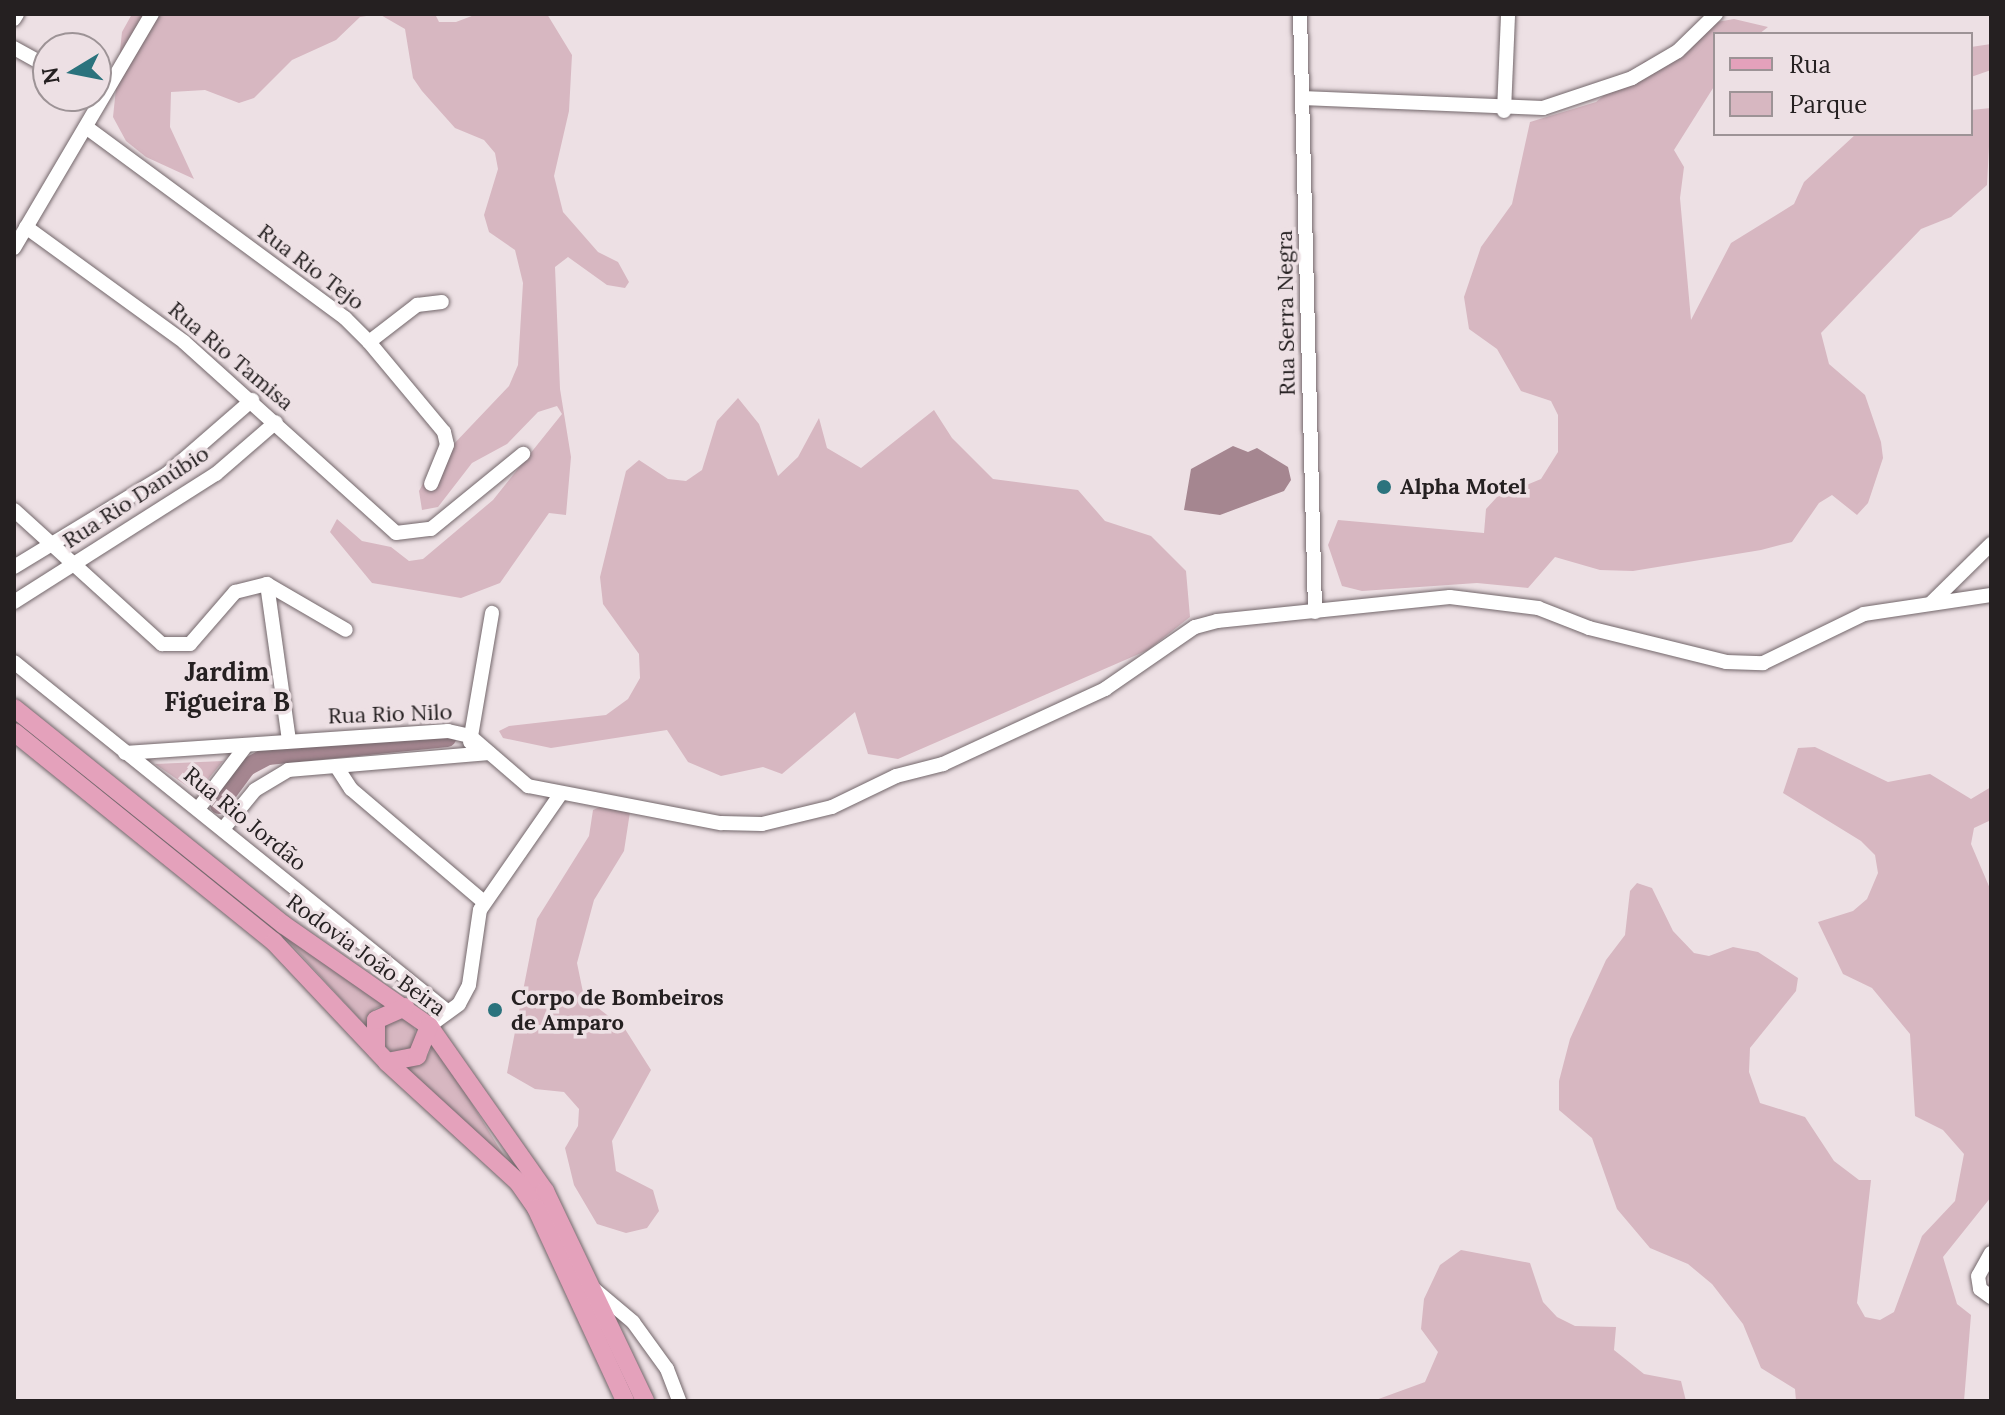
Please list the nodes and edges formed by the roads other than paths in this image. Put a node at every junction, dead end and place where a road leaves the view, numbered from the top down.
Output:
1 (17, 14) edge
2 (152, 14) edge
3 (1300, 14) edge
4 (1508, 14) edge
5 (1716, 14) edge
6 (14, 19) edge
7 (14, 48) edge
8 (32, 58) edge
9 (112, 77) edge
10 (1302, 98) junction
11 (1504, 111) junction
12 (92, 112) edge
13 (86, 127) junction
14 (26, 227) junction
15 (14, 248) edge
16 (442, 302) dead end
17 (369, 342) junction
18 (252, 400) junction
19 (276, 422) junction
20 (523, 454) dead end
21 (431, 484) dead end
22 (14, 510) edge
23 (55, 544) junction
24 (1991, 544) edge
25 (73, 563) junction
26 (14, 567) edge
27 (267, 584) junction
28 (1991, 595) edge
29 (14, 602) edge
30 (1932, 602) junction
31 (1315, 612) junction
32 (492, 613) dead end
33 (346, 630) dead end
34 (14, 662) edge
35 (14, 708) edge
36 (14, 732) edge
37 (470, 736) junction
38 (289, 740) junction
39 (245, 747) junction
40 (470, 752) junction
41 (125, 753) junction
42 (489, 753) junction
43 (338, 769) junction
44 (560, 795) junction
45 (198, 809) junction
46 (223, 829) junction
47 (484, 902) junction
48 (405, 1007) junction
49 (447, 1011) junction
50 (429, 1026) junction
51 (382, 1056) junction
52 (1991, 1253) edge
53 (590, 1285) junction
54 (1991, 1297) edge
55 (625, 1401) edge
56 (645, 1401) edge
57 (679, 1401) edge

1 - 6 street
2 - 9 street
3 - 10 street, Rua Serra Negra
4 - 11 street
5 - 11 street
7 - 8 street
10 - 11 street
10 - 31 street, Rua Serra Negra
12 - 13 street
13 - 14 street
13 - 17 street, Rua Rio Tejo
14 - 15 street
14 - 18 street, Rua Rio Tamisa
16 - 17 street
17 - 21 street, Rua Rio Tejo
18 - 19 street, Rua Rio Tamisa
18 - 23 street, Rua Rio Danúbio
19 - 20 street, Rua Rio Tamisa
19 - 25 street, Rua Rio Danúbio
22 - 23 street
23 - 25 street
23 - 26 street, Rua Rio Danúbio
24 - 30 street
25 - 27 street
25 - 29 street, Rua Rio Danúbio
27 - 33 street
27 - 38 street
28 - 30 street
30 - 31 street
31 - 44 street
32 - 37 street
34 - 41 street, Rua Rio Jordão
35 - 48 main road, Rodovia João Beira
36 - 51 main road, Rodovia João Beira
37 - 38 street, Rua Rio Nilo
37 - 40 street
37 - 42 street
38 - 39 street, Rua Rio Nilo
39 - 41 street, Rua Rio Nilo
39 - 45 street
40 - 42 street
40 - 43 street
41 - 45 street, Rua Rio Jordão
42 - 44 street
43 - 46 street
43 - 47 street
44 - 47 street
45 - 46 street, Rua Rio Jordão
46 - 49 street, Rua Rio Jordão
47 - 49 street
48 - 50 main road, Rodovia João Beira
48 - 51 main road
49 - 50 street
50 - 51 main road
50 - 53 main road, Rodovia João Beira
51 - 55 main road, Rodovia João Beira
52 - 54 street
53 - 56 main road, Rodovia João Beira
53 - 57 street

